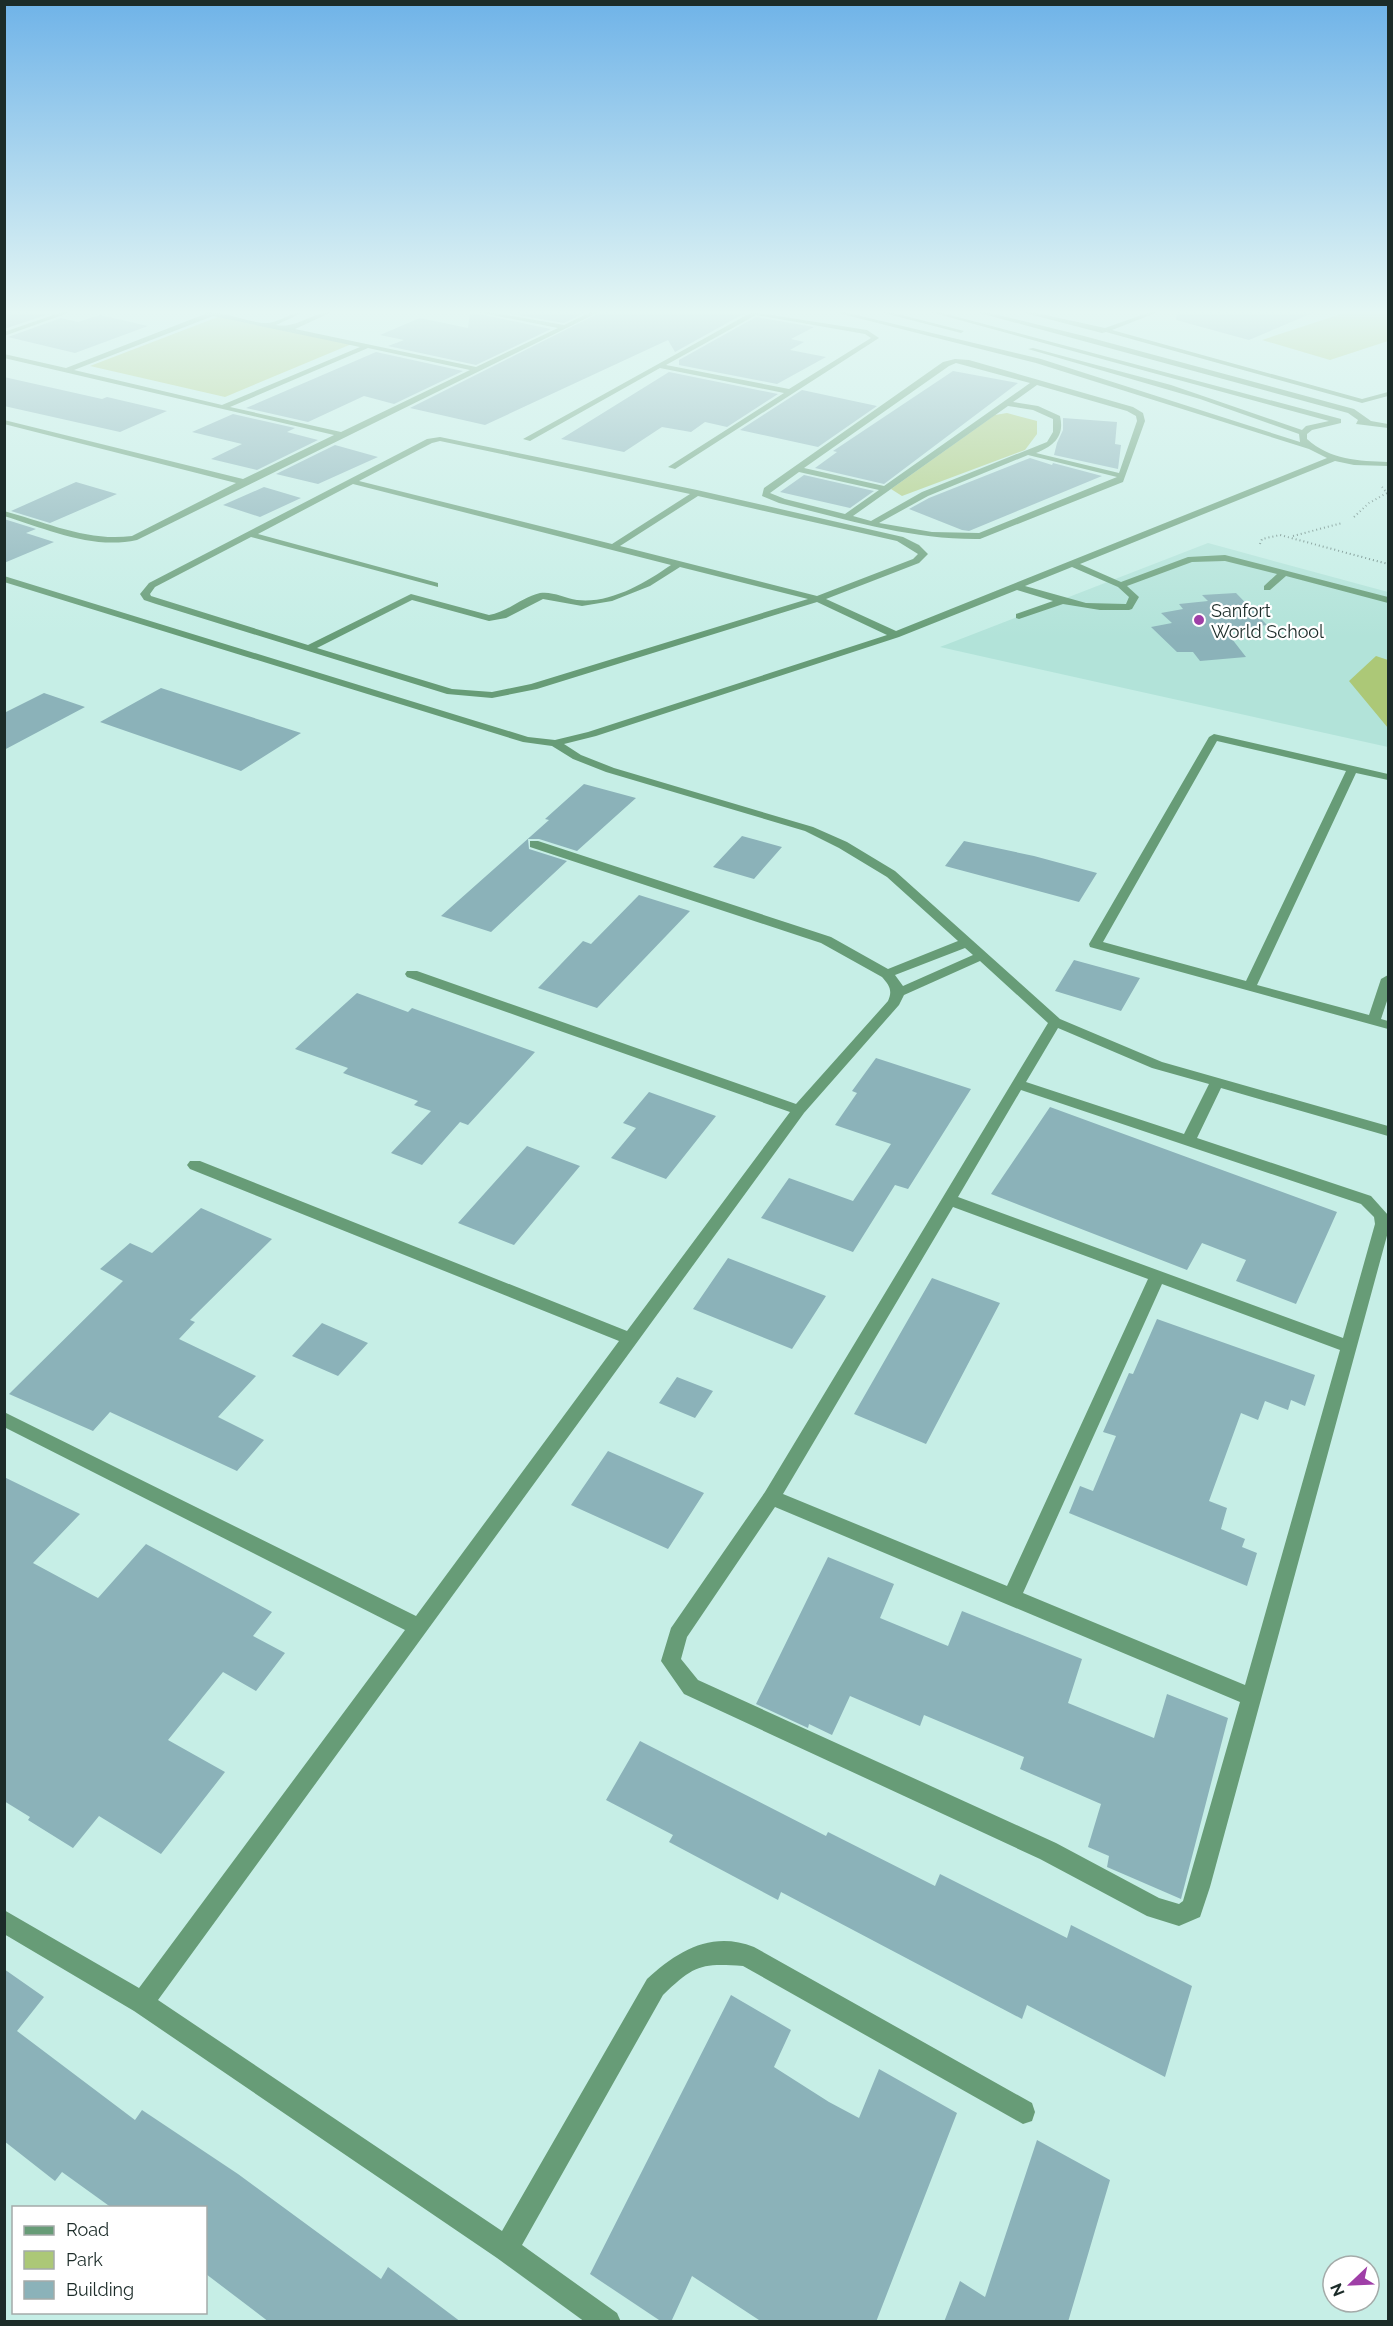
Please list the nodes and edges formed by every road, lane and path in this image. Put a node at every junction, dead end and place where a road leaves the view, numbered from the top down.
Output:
1 (281, 421) edge
2 (372, 421) edge
3 (560, 421) edge
4 (746, 421) edge
5 (866, 421) edge
6 (982, 421) edge
7 (1057, 421) edge
8 (1141, 421) edge
9 (1226, 421) edge
10 (1271, 421) edge
11 (1338, 421) joint
12 (1365, 421) edge
13 (1389, 421) edge
14 (4, 422) edge
15 (1368, 423) junction
16 (1378, 424) junction
17 (1389, 426) edge
18 (1303, 433) junction
19 (342, 435) junction
20 (527, 439) dead end
21 (1309, 447) junction
22 (1028, 453) junction
23 (1335, 458) junction
24 (1372, 464) junction
25 (1389, 464) edge
26 (672, 467) dead end
27 (798, 469) junction
28 (1389, 472) edge
29 (1122, 476) junction
30 (244, 482) junction
31 (354, 482) junction
32 (1382, 487) dead end
33 (886, 489) junction
34 (697, 493) junction
35 (1388, 494) edge
36 (4, 513) edge
37 (848, 516) junction
38 (1354, 517) dead end
39 (873, 522) junction
40 (1342, 523) dead end
41 (252, 535) junction
42 (1290, 537) junction
43 (1260, 544) dead end
44 (615, 546) junction
45 (680, 563) junction
46 (1072, 564) junction
47 (1389, 564) edge
48 (1284, 573) junction
49 (4, 579) edge
50 (435, 585) dead end
51 (1121, 585) junction
52 (1017, 586) junction
53 (1268, 588) dead end
54 (818, 599) junction
55 (1389, 600) edge
56 (1060, 602) junction
57 (1019, 616) dead end
58 (896, 635) junction
59 (309, 648) junction
60 (555, 743) junction
61 (1352, 769) junction
62 (1389, 777) edge
63 (534, 844) dead end
64 (965, 943) junction
65 (981, 956) junction
66 (412, 974) dead end
67 (887, 974) junction
68 (1389, 979) edge
69 (1250, 986) junction
70 (898, 993) junction
71 (1374, 1021) junction
72 (1055, 1022) junction
73 (1389, 1025) edge
74 (1217, 1082) junction
75 (1017, 1084) junction
76 (800, 1110) junction
77 (1389, 1131) edge
78 (1188, 1141) junction
79 (195, 1165) dead end
80 (948, 1198) junction
81 (1158, 1276) junction
82 (631, 1339) junction
83 (1349, 1347) junction
84 (4, 1419) edge
85 (771, 1497) junction
86 (1011, 1598) junction
87 (419, 1627) junction
88 (1252, 1697) junction
89 (4, 1921) edge
90 (142, 2003) junction
91 (1023, 2112) dead end
92 (506, 2249) junction
93 (608, 2322) edge

1 - 19 street
2 - 19 street
3 - 20 street
4 - 26 street
5 - 27 street
6 - 33 street
7 - 22 street
8 - 29 street
9 - 21 street
10 - 18 street
11 - 15 street
11 - 18 street
12 - 15 street
13 - 16 street
14 - 30 street
15 - 16 street
16 - 17 street
18 - 21 street
19 - 30 street
21 - 23 street
22 - 29 street
22 - 39 street
23 - 24 street
23 - 46 street
24 - 25 street
24 - 28 street
27 - 33 street
27 - 37 street
29 - 39 street
30 - 36 street
31 - 34 street
31 - 41 street
31 - 44 street
32 - 35 path
33 - 37 street
34 - 44 street
34 - 54 street
35 - 38 path
37 - 39 street
40 - 42 path
41 - 50 street
41 - 59 street
42 - 43 path
42 - 47 path
44 - 45 street
45 - 54 street
45 - 59 street
46 - 51 street
46 - 52 street
48 - 51 street
48 - 53 street
48 - 55 street
49 - 60 street
51 - 56 street
52 - 56 street
52 - 58 street
54 - 58 street
54 - 59 street
56 - 57 street
58 - 60 street
60 - 64 street
61 - 62 street
61 - 69 street
61 - 69 street
63 - 67 street
64 - 65 street
64 - 67 street
65 - 70 street
65 - 72 street
66 - 76 street
67 - 70 street
68 - 71 street
69 - 71 street
70 - 76 street
71 - 73 street
72 - 74 street
72 - 75 street
74 - 77 street
74 - 78 street
75 - 78 street
75 - 80 street
76 - 82 street
78 - 83 street
79 - 82 street
80 - 81 street
80 - 85 street
81 - 83 street
81 - 86 street
82 - 87 street
83 - 88 street
84 - 87 street
85 - 86 street
85 - 88 street
86 - 88 street
87 - 90 street
89 - 90 street
90 - 92 street
91 - 92 street
92 - 93 street

